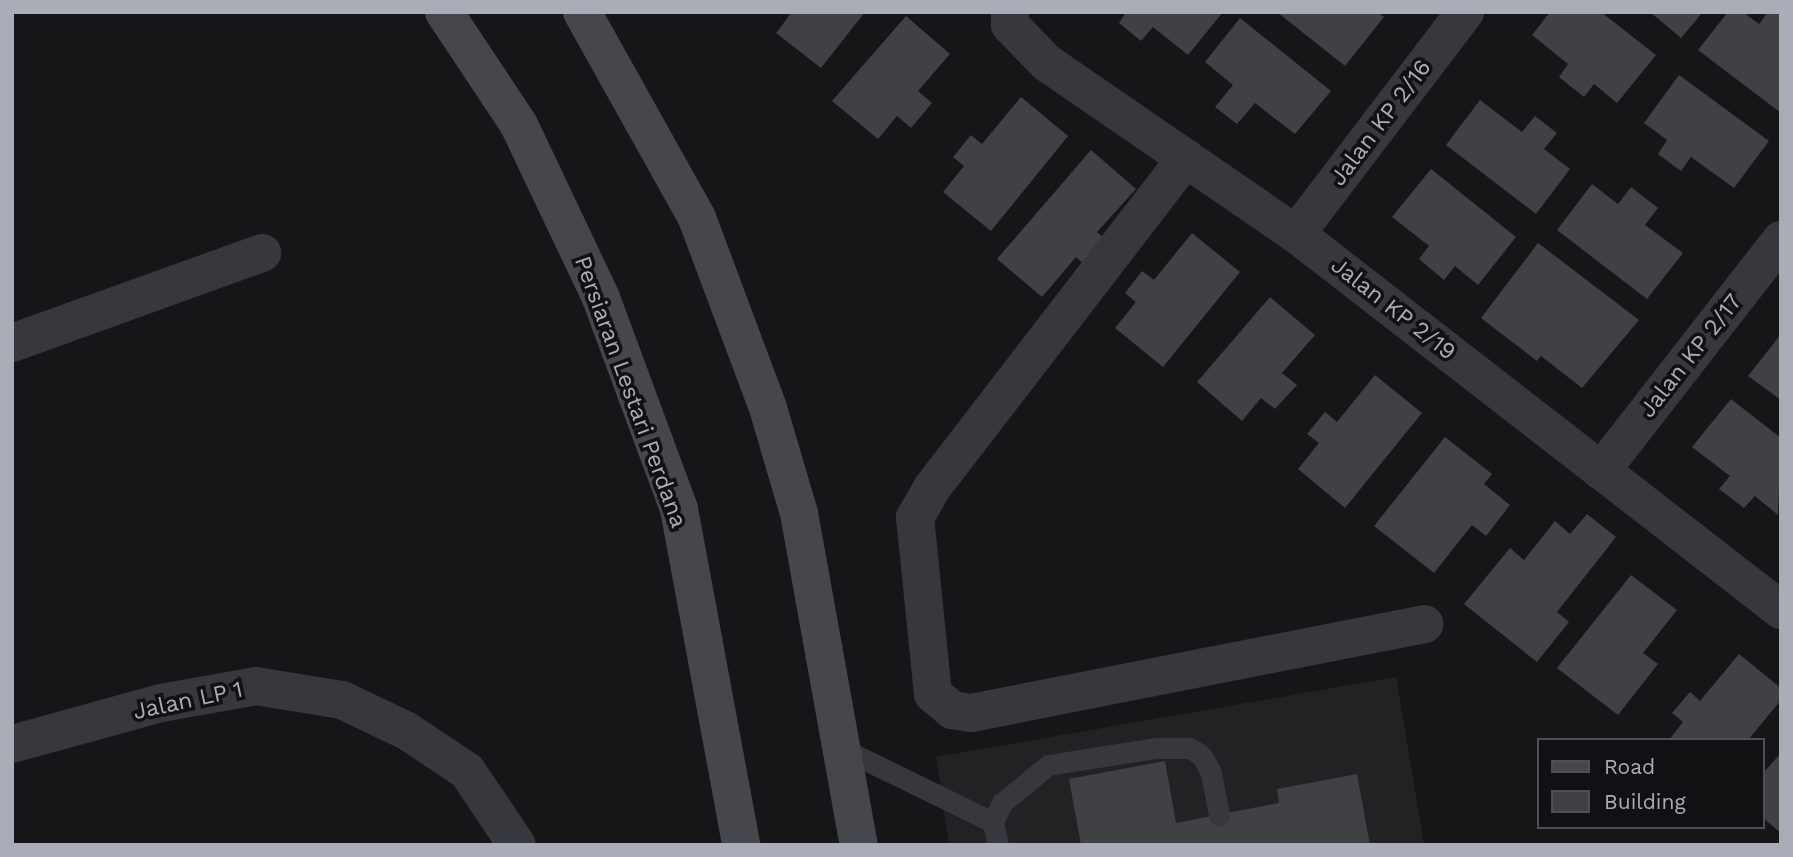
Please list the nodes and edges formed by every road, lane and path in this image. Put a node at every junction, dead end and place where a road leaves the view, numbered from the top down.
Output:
1 (444, 12) edge
2 (582, 12) edge
3 (1010, 12) edge
4 (1465, 12) edge
5 (1186, 158) junction
6 (1296, 234) junction
7 (1781, 240) edge
8 (262, 253) dead end
9 (12, 343) edge
10 (1601, 471) junction
11 (1781, 610) edge
12 (1424, 624) dead end
13 (12, 744) edge
14 (841, 748) junction
15 (1219, 815) dead end
16 (993, 822) junction
17 (517, 845) edge
18 (741, 845) edge
19 (859, 845) edge
20 (998, 845) edge

1 - 18 main road, Persiaran Lestari Perdana
2 - 14 main road
3 - 5 street, Jalan KP 2/19
4 - 6 street, Jalan KP 2/16
5 - 6 street, Jalan KP 2/19
5 - 12 street
6 - 10 street, Jalan KP 2/19
7 - 10 street, Jalan KP 2/17
8 - 9 street
10 - 11 street, Jalan KP 2/19
13 - 17 street, Jalan LP 1
14 - 16 lane
14 - 19 main road
15 - 16 lane
16 - 20 lane

